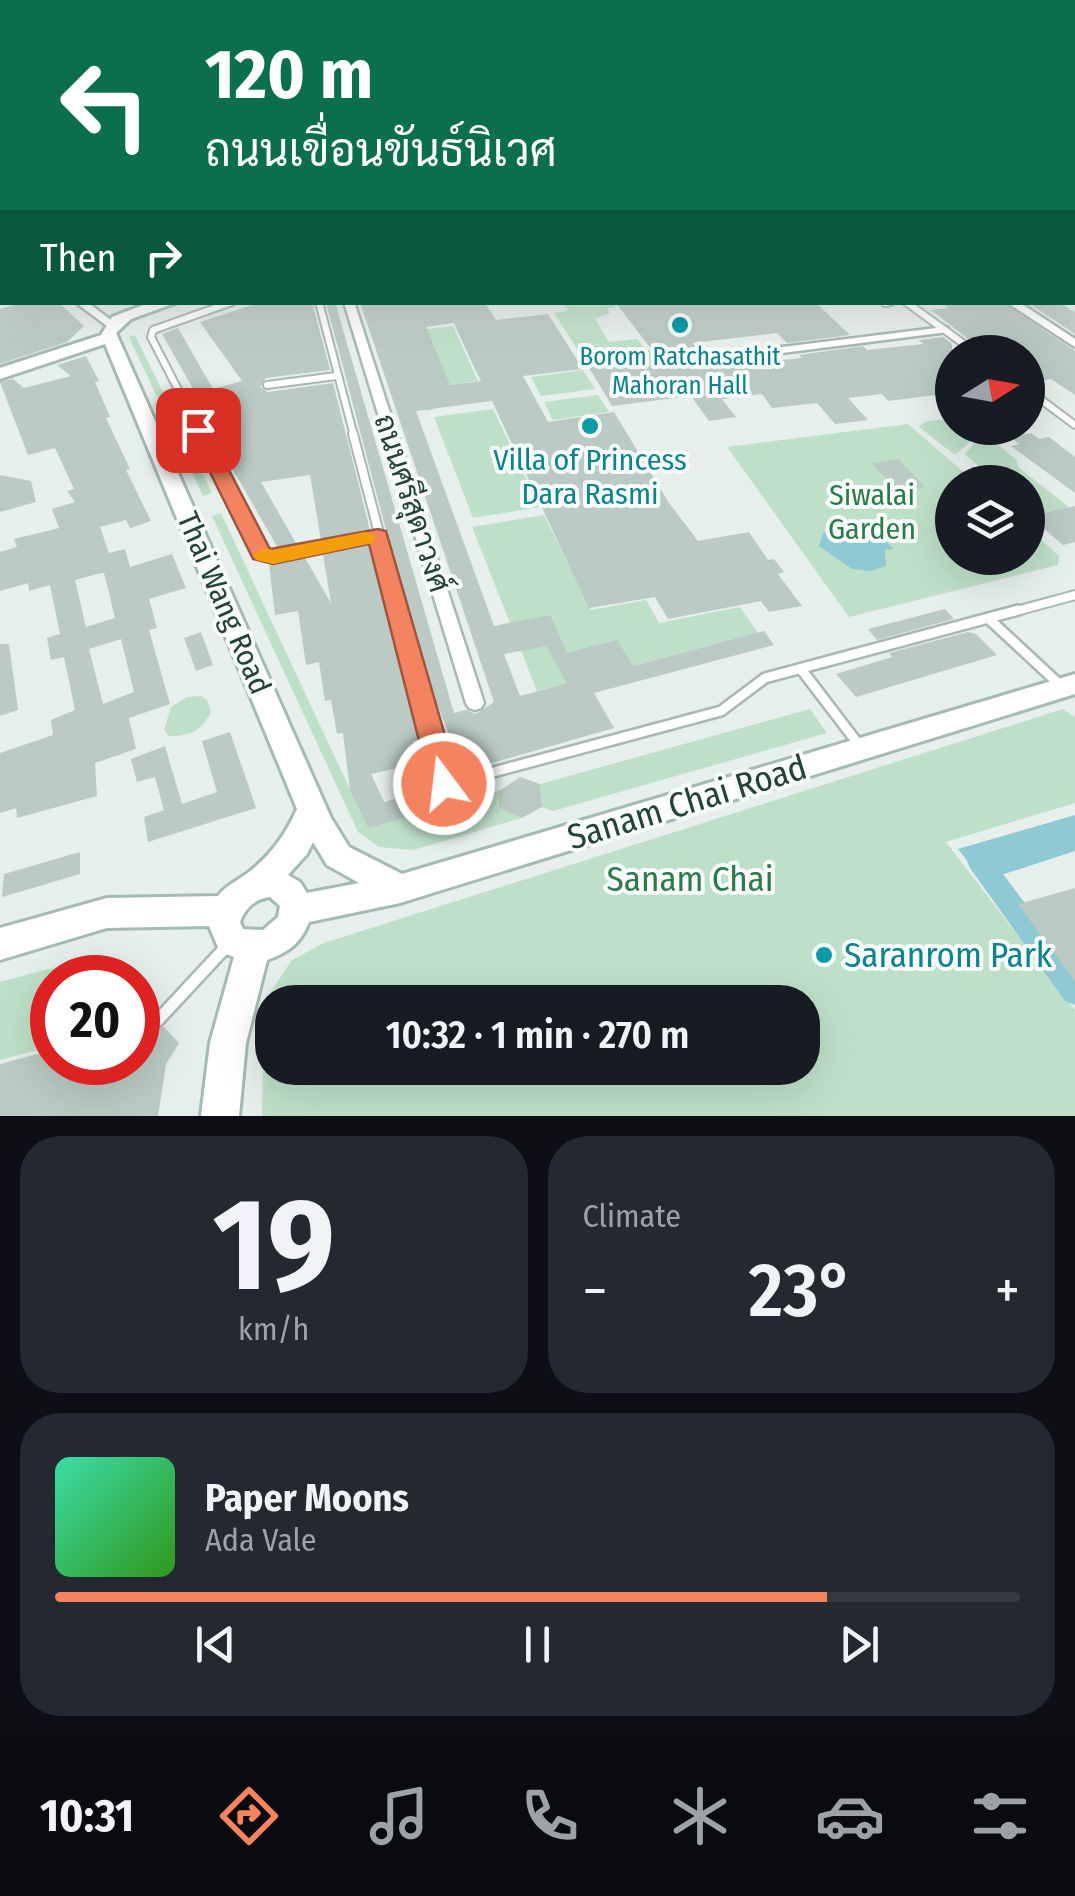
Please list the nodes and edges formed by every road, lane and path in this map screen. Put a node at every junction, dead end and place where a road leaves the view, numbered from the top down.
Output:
1 (83, 305) edge
2 (165, 305) edge
3 (222, 305) edge
4 (321, 305) edge
5 (350, 305) edge
6 (910, 305) edge
7 (1016, 305) edge
8 (111, 330) junction
9 (944, 330) junction
10 (951, 335) edge
11 (1075, 344) edge
12 (710, 359) dead end
13 (0, 374) edge
14 (336, 376) junction
15 (267, 385) dead end
16 (1045, 402) edge
17 (1075, 424) edge
18 (378, 536) junction
19 (1075, 595) edge
20 (989, 619) junction
21 (801, 669) junction
22 (1071, 690) edge
23 (475, 703) dead end
24 (862, 749) junction
25 (312, 810) junction
26 (269, 875) junction
27 (400, 889) junction
28 (297, 910) junction
29 (237, 933) junction
30 (0, 944) edge
31 (160, 1018) edge
32 (220, 1116) edge

1 - 8 street
2 - 8 street
3 - 18 lane
4 - 14 lane
5 - 23 street, ถนนศรีสุดาวงศ์
6 - 9 lane
7 - 11 street
8 - 13 street
8 - 25 street, Thai Wang Road
9 - 10 lane
9 - 12 street
14 - 15 lane
14 - 18 lane
16 - 17 lane
18 - 21 lane
19 - 20 lane
20 - 21 lane
20 - 22 lane
21 - 24 lane
22 - 24 street, Sanam Chai Road
24 - 27 street, Sanam Chai Road
25 - 26 street
25 - 27 street, Thai Wang Road
26 - 28 street
26 - 29 street
27 - 28 street, Sanam Chai Road
28 - 29 street
29 - 30 street
29 - 31 lane
29 - 32 street

